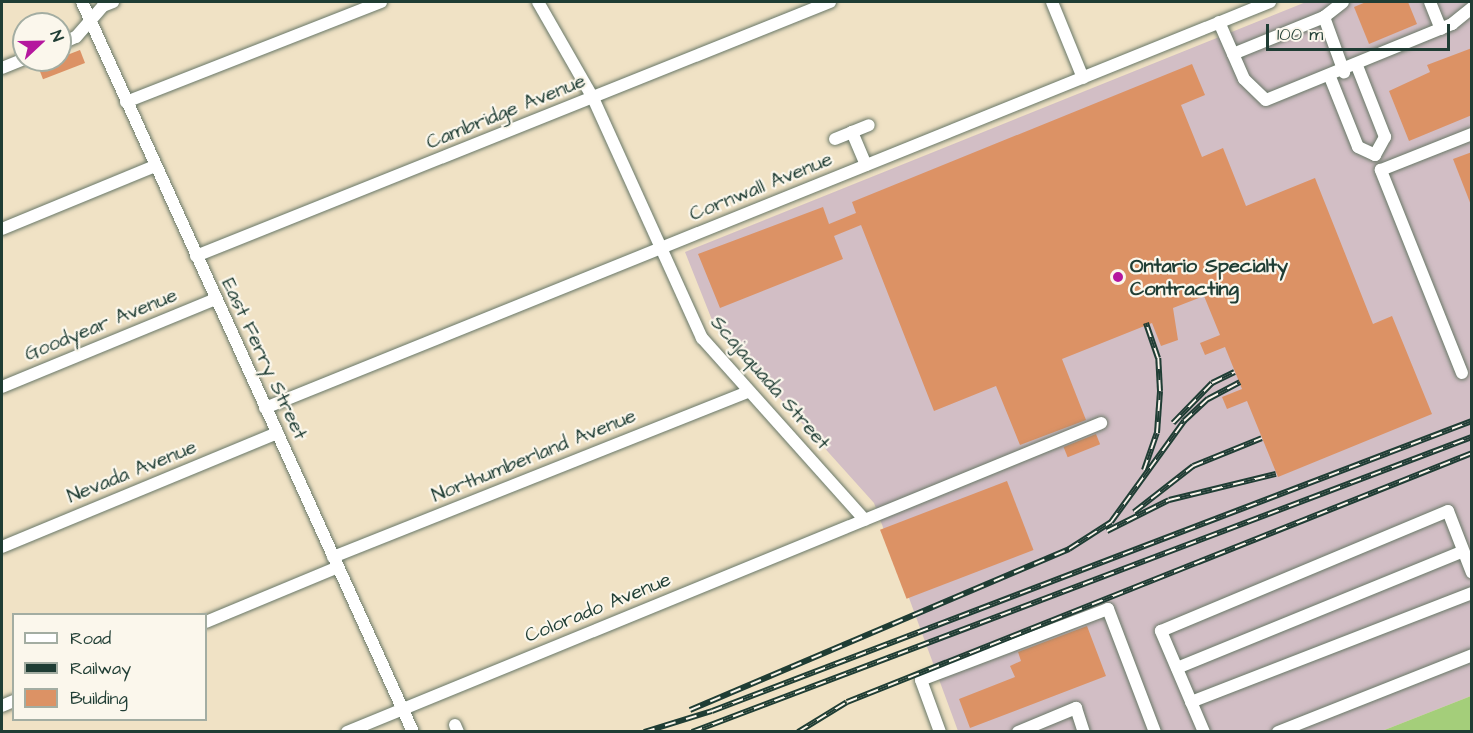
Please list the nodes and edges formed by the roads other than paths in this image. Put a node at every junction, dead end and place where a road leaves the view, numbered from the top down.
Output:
1 (82, 2) edge
2 (113, 2) edge
3 (381, 2) edge
4 (538, 2) edge
5 (830, 2) edge
6 (1052, 2) edge
7 (1270, 2) edge
8 (1343, 2) edge
9 (1430, 2) edge
10 (1472, 8) edge
11 (1324, 17) junction
12 (89, 20) junction
13 (1219, 22) junction
14 (1441, 29) junction
15 (72, 39) edge
16 (1233, 54) junction
17 (1357, 66) junction
18 (1344, 72) junction
19 (1330, 77) junction
20 (1083, 78) junction
21 (593, 98) junction
22 (126, 102) junction
23 (869, 125) dead end
24 (852, 132) junction
25 (1472, 134) edge
26 (835, 139) dead end
27 (1375, 155) junction
28 (866, 165) junction
29 (155, 166) junction
30 (1380, 170) junction
31 (2, 229) edge
32 (659, 249) junction
33 (196, 256) junction
34 (216, 299) junction
35 (1462, 373) dead end
36 (2, 387) edge
37 (748, 392) junction
38 (265, 408) junction
39 (1101, 423) dead end
40 (277, 433) junction
41 (865, 520) junction
42 (2, 547) edge
43 (1463, 551) junction
44 (336, 562) junction
45 (1472, 573) edge
46 (1472, 593) edge
47 (207, 622) edge
48 (1472, 655) edge
49 (1177, 668) junction
50 (1191, 702) junction
51 (403, 710) junction
52 (347, 732) edge
53 (413, 732) edge
54 (940, 732) edge
55 (1018, 732) edge
56 (1084, 732) edge
57 (1155, 732) edge
58 (1204, 732) edge
59 (1278, 732) edge

1 - 12 street, East Ferry Street
2 - 12 street
3 - 22 street
4 - 21 street, Scajaquada Street
5 - 21 street, Cambridge Avenue
6 - 20 street
7 - 13 street, Cornwall Avenue
8 - 11 street
9 - 14 street
10 - 14 street
11 - 16 street
11 - 18 street
12 - 15 street
12 - 22 street, East Ferry Street
13 - 16 street
13 - 20 street, Cornwall Avenue
14 - 17 street
16 - 19 street
17 - 18 street
17 - 27 street
18 - 19 street
19 - 27 street
20 - 28 street, Cornwall Avenue
21 - 32 street, Scajaquada Street
21 - 33 street, Cambridge Avenue
22 - 29 street, East Ferry Street
23 - 24 street
24 - 26 street
24 - 28 street
25 - 30 street
27 - 30 street
28 - 32 street, Cornwall Avenue
29 - 31 street
29 - 33 street, East Ferry Street
30 - 35 street
32 - 37 street, Scajaquada Street
32 - 38 street, Cornwall Avenue
33 - 34 street, East Ferry Street
34 - 36 street, Goodyear Avenue
34 - 38 street, East Ferry Street
37 - 41 street, Scajaquada Street
37 - 44 street, Northumberland Avenue
38 - 40 street, East Ferry Street
39 - 41 street, Colorado Avenue
40 - 42 street, Nevada Avenue
40 - 44 street, East Ferry Street
41 - 51 street, Colorado Avenue
43 - 45 street
43 - 49 street
43 - 49 street
44 - 47 street, Northumberland Avenue
44 - 51 street, East Ferry Street
46 - 50 street
48 - 59 street
49 - 50 street
50 - 58 street
51 - 52 street, Colorado Avenue
51 - 53 street, East Ferry Street
54 - 57 street
55 - 56 street

